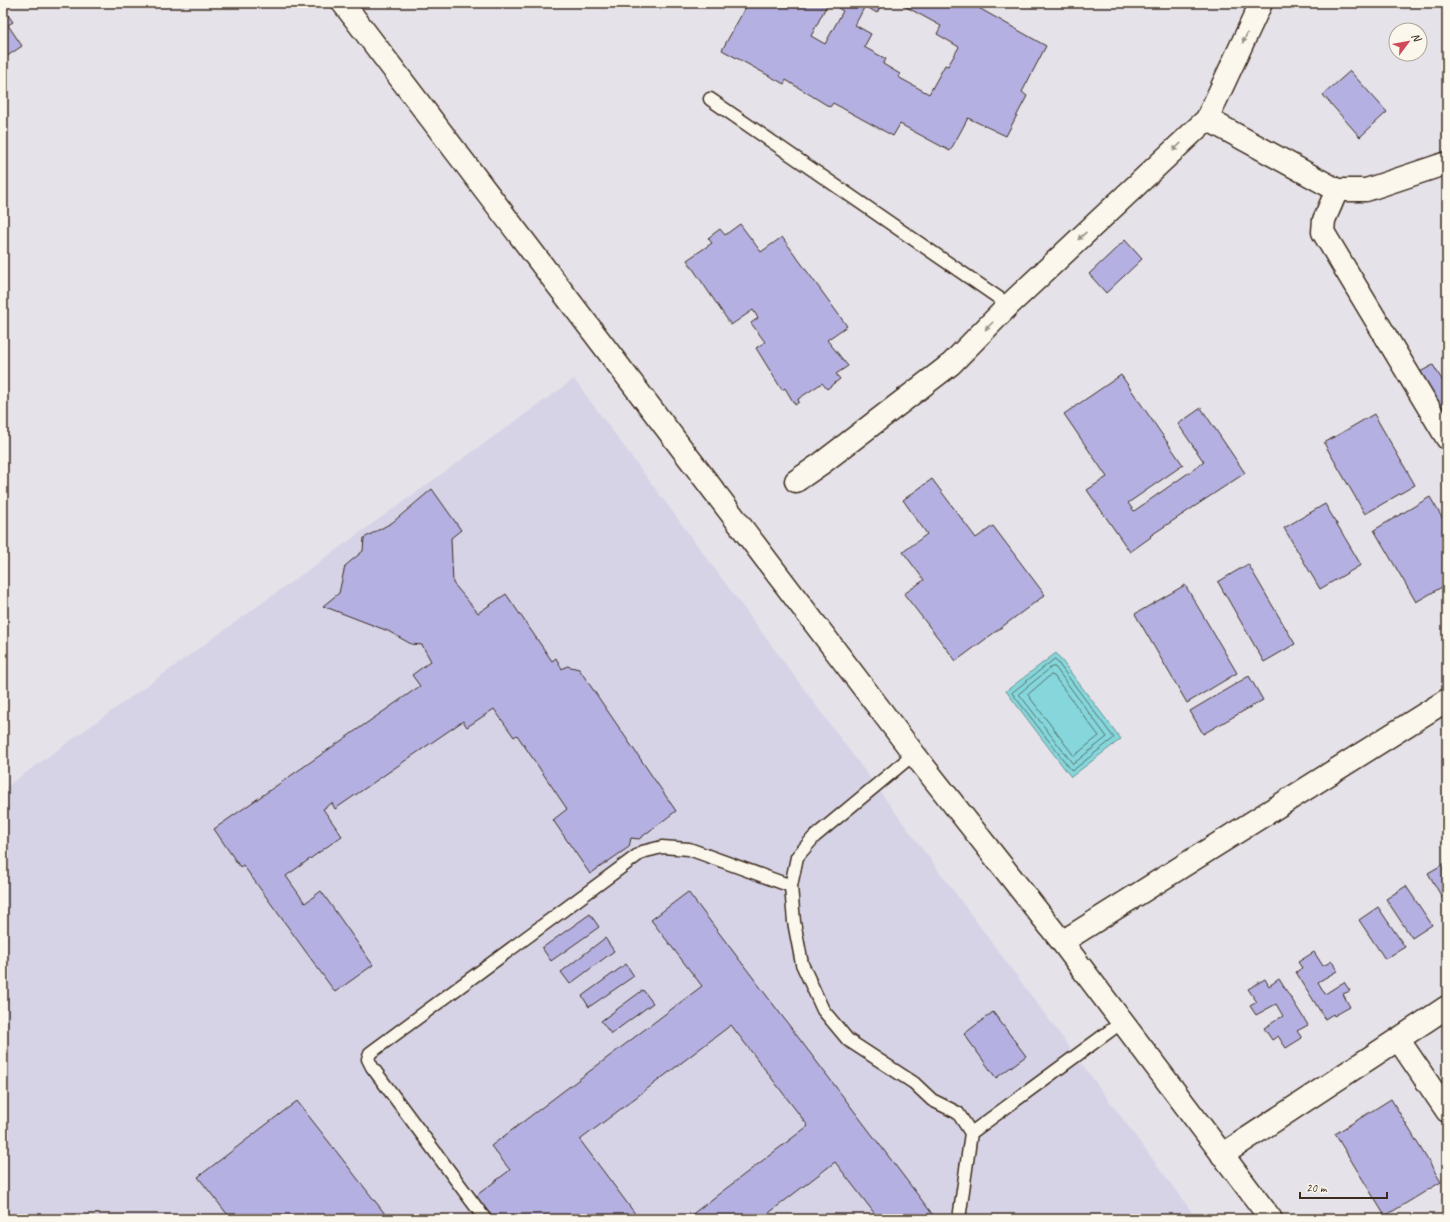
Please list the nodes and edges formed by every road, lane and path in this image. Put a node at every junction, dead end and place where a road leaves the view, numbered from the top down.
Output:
1 (343, 3) edge
2 (1262, 3) edge
3 (710, 99) dead end
4 (1207, 118) junction
5 (1447, 163) edge
6 (1337, 190) junction
7 (1009, 305) junction
8 (1447, 438) edge
9 (796, 481) dead end
10 (1447, 700) edge
11 (914, 754) junction
12 (790, 886) junction
13 (1062, 942) junction
14 (1447, 1007) edge
15 (1122, 1022) junction
16 (1398, 1039) junction
17 (1447, 1111) edge
18 (971, 1133) junction
19 (1222, 1155) junction
20 (485, 1219) edge
21 (960, 1219) edge
22 (1271, 1219) edge

1 - 11 street
2 -> 4 street
3 - 7 lane
4 - 6 street
4 -> 7 street
5 - 6 street
6 - 8 street
7 -> 9 street
10 - 13 street
11 - 12 lane
11 - 13 street
12 - 18 lane
12 - 20 lane
13 - 15 street
14 - 16 street
15 - 18 lane
15 - 19 street
16 - 17 street
16 - 19 street
18 - 21 lane
19 - 22 street

